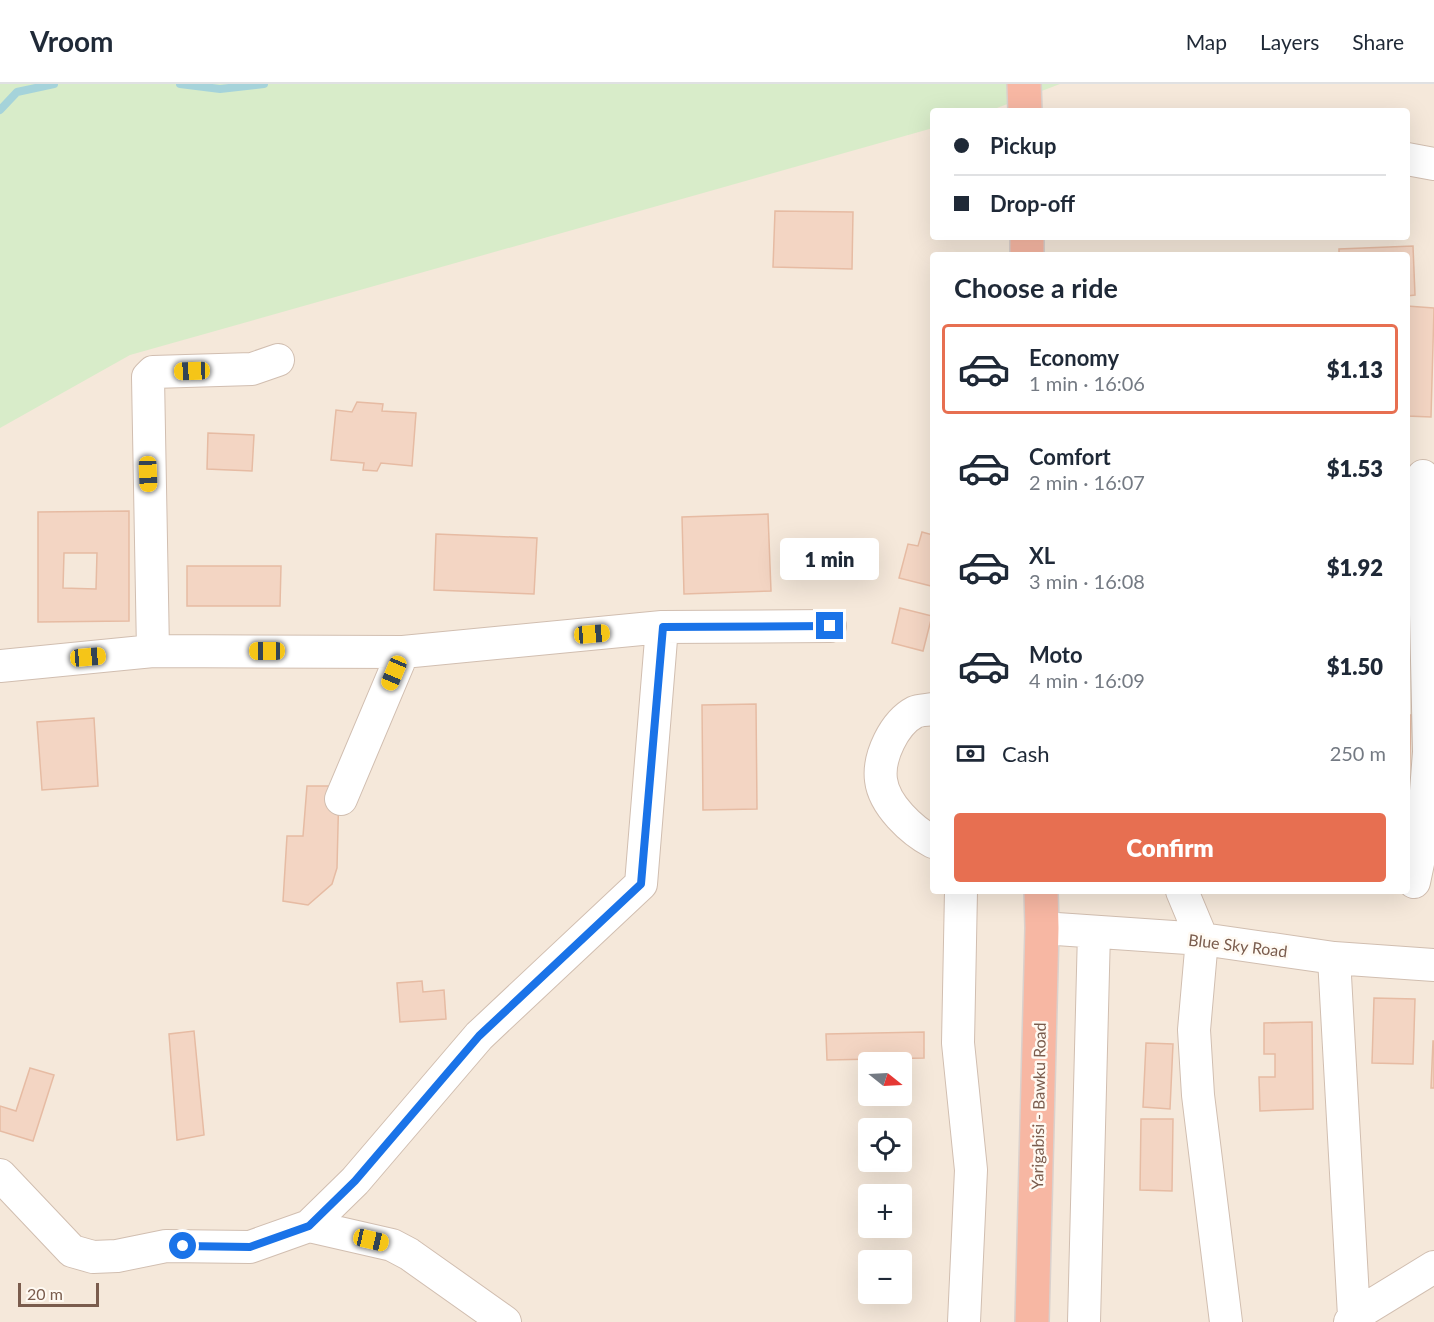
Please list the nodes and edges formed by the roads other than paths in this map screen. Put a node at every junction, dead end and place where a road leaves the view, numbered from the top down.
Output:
1 (1024, 84) edge
2 (1025, 108) edge
3 (1410, 160) edge
4 (1434, 164) edge
5 (278, 360) dead end
6 (1421, 476) edge
7 (830, 626) dead end
8 (663, 627) junction
9 (153, 651) junction
10 (403, 652) junction
11 (0, 666) edge
12 (930, 710) edge
13 (341, 799) dead end
14 (930, 840) edge
15 (1414, 882) dead end
16 (961, 894) edge
17 (1041, 894) edge
18 (1183, 894) edge
19 (1042, 928) junction
20 (1094, 932) junction
21 (1202, 939) junction
22 (1334, 958) junction
23 (1434, 965) edge
24 (0, 1175) edge
25 (309, 1226) junction
26 (1434, 1267) edge
27 (1352, 1319) edge
28 (505, 1322) edge
29 (964, 1322) edge
30 (1032, 1322) edge
31 (1084, 1322) edge
32 (1226, 1322) edge

1 - 2 highway
3 - 4 street
5 - 9 street
6 - 15 street
7 - 8 street
8 - 10 street
8 - 25 street
9 - 10 street
9 - 11 street
10 - 13 street
12 - 14 street
16 - 29 street
17 - 19 highway, Yarigabisi - Bawku Road
18 - 21 street
19 - 20 street, Blue Sky Road
19 - 30 highway, Yarigabisi - Bawku Road
20 - 21 street, Blue Sky Road
20 - 31 street
21 - 22 street, Blue Sky Road
21 - 32 street
22 - 23 street, Blue Sky Road
22 - 27 street
24 - 25 street
25 - 28 street
26 - 27 street

